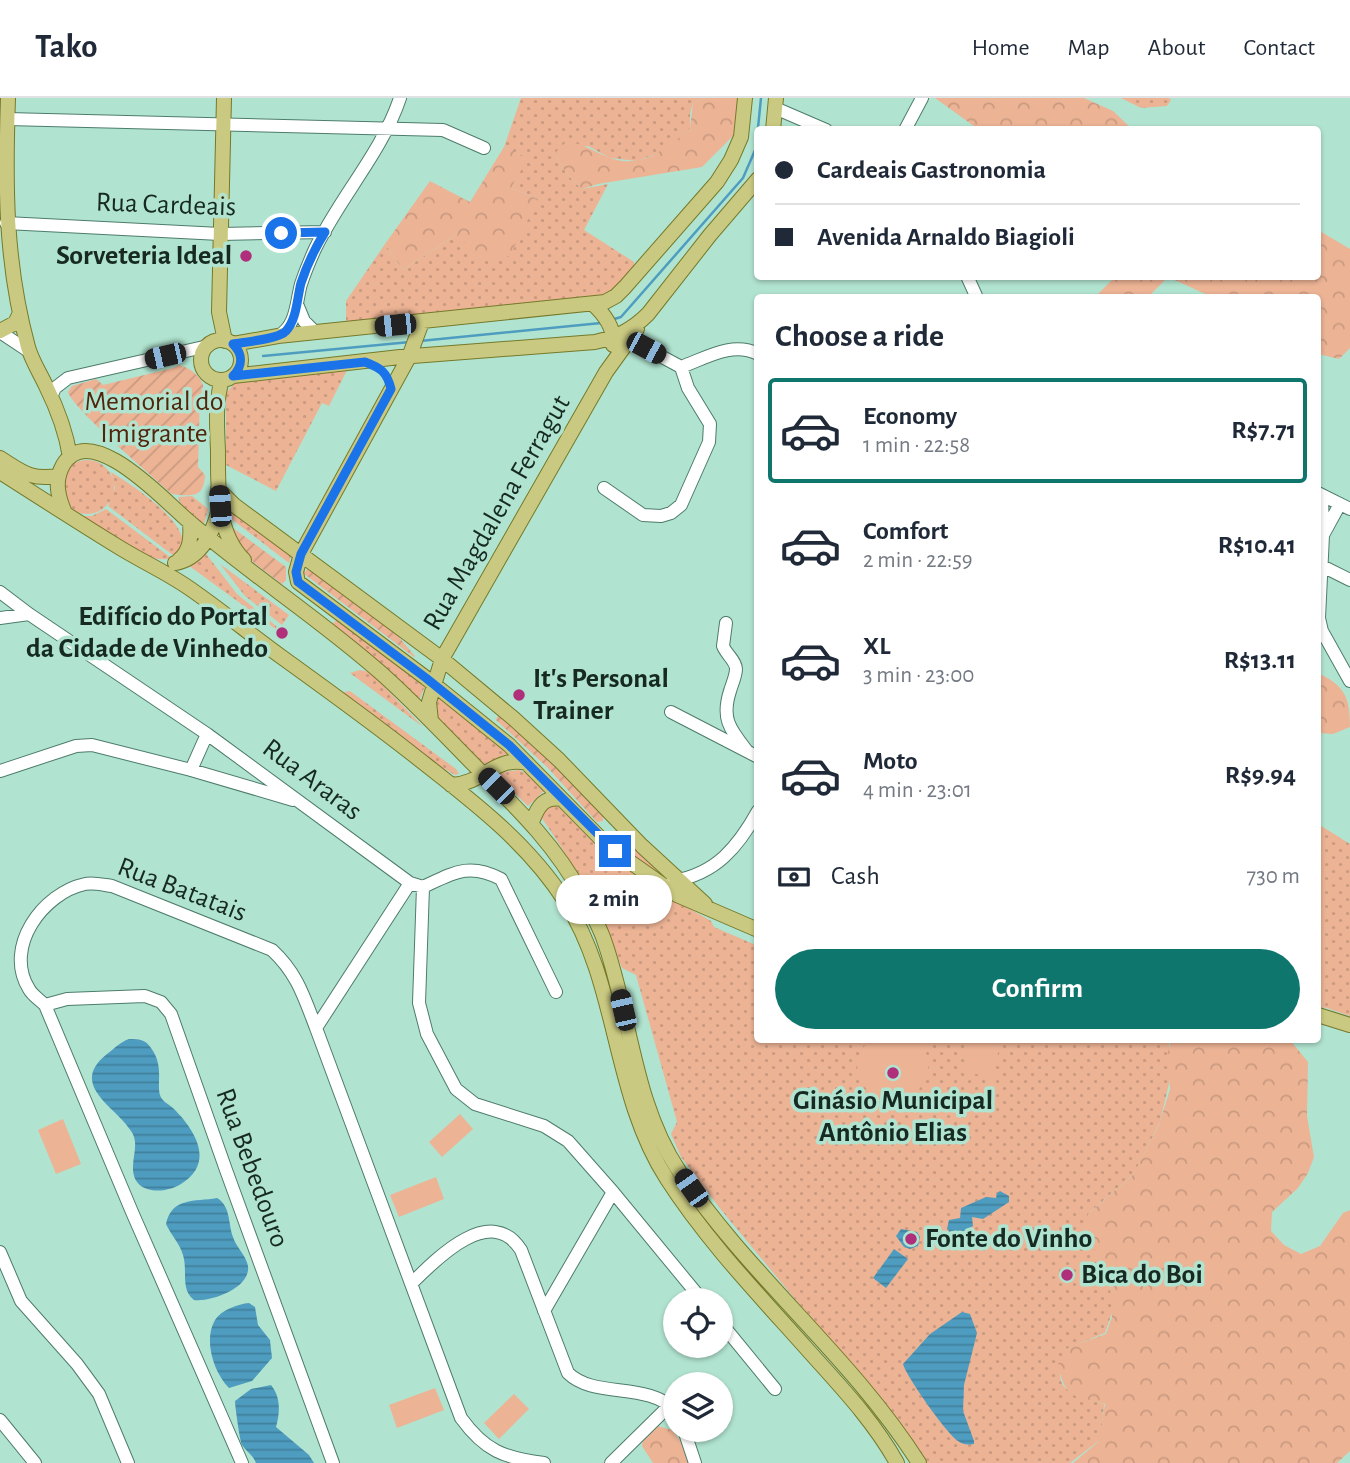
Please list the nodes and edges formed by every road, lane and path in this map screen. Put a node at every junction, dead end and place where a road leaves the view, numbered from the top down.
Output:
1 (8, 98) edge
2 (224, 98) edge
3 (400, 98) edge
4 (745, 98) edge
5 (922, 98) edge
6 (776, 103) edge
7 (8, 119) junction
8 (223, 126) junction
9 (773, 126) edge
10 (818, 126) edge
11 (907, 126) edge
12 (386, 130) junction
13 (484, 148) dead end
14 (754, 185) edge
15 (6, 223) junction
16 (325, 232) junction
17 (220, 234) junction
18 (297, 304) junction
19 (593, 304) junction
20 (20, 313) junction
21 (648, 314) junction
22 (422, 322) junction
23 (0, 332) edge
24 (314, 332) junction
25 (278, 336) junction
26 (614, 338) junction
27 (629, 339) junction
28 (229, 342) junction
29 (208, 346) junction
30 (30, 352) junction
31 (754, 352) edge
32 (409, 357) junction
33 (365, 362) junction
34 (681, 367) junction
35 (606, 372) junction
36 (227, 378) junction
37 (391, 389) junction
38 (51, 397) junction
39 (0, 457) edge
40 (70, 457) junction
41 (0, 472) edge
42 (59, 476) junction
43 (604, 488) dead end
44 (219, 489) junction
45 (1321, 495) edge
46 (220, 506) junction
47 (1345, 507) edge
48 (1321, 508) edge
49 (65, 513) junction
50 (190, 522) junction
51 (1323, 536) junction
52 (208, 538) junction
53 (301, 554) junction
54 (147, 562) junction
55 (175, 563) junction
56 (1322, 566) junction
57 (1350, 580) edge
58 (1321, 583) edge
59 (0, 592) edge
60 (278, 593) junction
61 (331, 608) junction
62 (29, 614) junction
63 (0, 618) edge
64 (726, 622) dead end
65 (319, 623) junction
66 (1321, 627) edge
67 (420, 643) junction
68 (442, 659) junction
69 (435, 680) junction
70 (1350, 681) edge
71 (493, 702) junction
72 (671, 712) dead end
73 (480, 720) junction
74 (431, 721) junction
75 (207, 734) junction
76 (752, 754) edge
77 (527, 763) junction
78 (191, 769) junction
79 (0, 771) edge
80 (484, 775) junction
81 (451, 785) junction
82 (562, 799) junction
83 (296, 801) junction
84 (754, 818) edge
85 (619, 821) junction
86 (532, 822) junction
87 (601, 838) junction
88 (680, 880) junction
89 (410, 883) junction
90 (659, 883) junction
91 (423, 887) junction
92 (711, 910) junction
93 (754, 928) edge
94 (556, 992) dead end
95 (45, 1004) junction
96 (1321, 1016) edge
97 (1350, 1025) edge
98 (316, 1028) junction
99 (613, 1192) junction
100 (0, 1252) edge
101 (412, 1283) junction
102 (692, 1288) edge
103 (544, 1311) junction
104 (733, 1338) edge
105 (775, 1389) dead end
106 (663, 1402) edge
107 (663, 1417) edge
108 (0, 1420) edge
109 (688, 1442) edge
110 (34, 1463) edge
111 (128, 1463) edge
112 (242, 1463) edge
113 (333, 1463) edge
114 (544, 1463) edge
115 (611, 1463) edge
116 (695, 1463) edge
117 (897, 1463) edge
118 (919, 1463) edge

1 - 7 main road
2 - 8 main road
3 - 12 street
4 - 19 main road
5 - 11 street
6 - 9 main road
6 - 10 street
7 - 8 street
7 - 15 main road
8 - 12 street
8 - 17 main road
12 - 13 street
12 - 16 street
14 - 21 main road
15 - 17 street, Rua Cardeais
15 - 20 main road
16 - 17 street, Rua Cardeais
16 - 18 street
17 - 28 main road
18 - 24 street
18 - 25 street
19 - 22 main road
19 - 26 main road
20 - 23 main road
20 - 30 main road
21 - 26 main road
21 - 27 main road, Rua Magdalena Ferragut
22 - 24 main road
22 - 32 main road
23 - 30 street
24 - 25 main road
25 - 28 main road
26 - 27 street
26 - 32 main road
26 - 35 main road, Rua Magdalena Ferragut
27 - 34 street
27 - 35 main road, Rua Magdalena Ferragut
28 - 29 main road
28 - 36 main road
29 - 36 main road
29 - 38 street
30 - 38 main road
31 - 34 street
32 - 33 main road
32 - 37 main road
33 - 36 main road
33 - 37 main road
34 - 43 street
35 - 68 main road, Rua Magdalena Ferragut
36 - 44 main road
37 - 53 main road
38 - 40 main road
39 - 42 main road
40 - 42 main road
40 - 50 main road
41 - 49 main road
42 - 49 main road
44 - 46 main road
44 - 53 main road
45 - 47 street
46 - 52 main road
46 - 60 main road
47 - 51 street
48 - 51 street
49 - 54 main road
50 - 52 main road
50 - 55 main road
51 - 56 street
52 - 55 main road
52 - 60 main road
53 - 61 main road
53 - 67 main road
54 - 55 main road
54 - 81 main road
56 - 57 street
56 - 58 street
59 - 62 street, Rua Araras
60 - 65 main road
61 - 65 main road
61 - 69 main road
62 - 63 street
62 - 75 street, Rua Araras
64 - 76 street
65 - 74 main road
66 - 70 street
67 - 68 main road
67 - 69 main road
68 - 69 main road, Rua Magdalena Ferragut
68 - 71 main road
69 - 73 main road
69 - 74 main road, Rua Magdalena Ferragut
71 - 73 main road
71 - 85 main road
72 - 76 street
73 - 77 main road
74 - 80 main road
75 - 78 street
75 - 83 street, Rua Araras
77 - 80 main road
77 - 82 main road
78 - 79 street
78 - 83 street
80 - 81 main road
80 - 86 main road
81 - 117 main road
82 - 86 main road
82 - 87 main road
83 - 89 street, Rua Araras
84 - 88 street
85 - 87 main road
85 - 88 main road
86 - 118 main road
87 - 90 main road
88 - 90 street
88 - 92 main road
89 - 91 street, Rua Araras
89 - 98 street
90 - 92 main road
91 - 94 street
91 - 99 street
92 - 93 main road
95 - 98 street, Rua Batatais
95 - 112 street, Rua Batatais
95 - 113 street, Rua Bebedouro
96 - 97 main road
98 - 101 street, Rua Batatais
99 - 102 street
99 - 103 street
100 - 111 street
101 - 103 street
101 - 114 street, Rua Batatais
103 - 106 street
104 - 105 street
107 - 115 street
108 - 110 street
109 - 116 street

